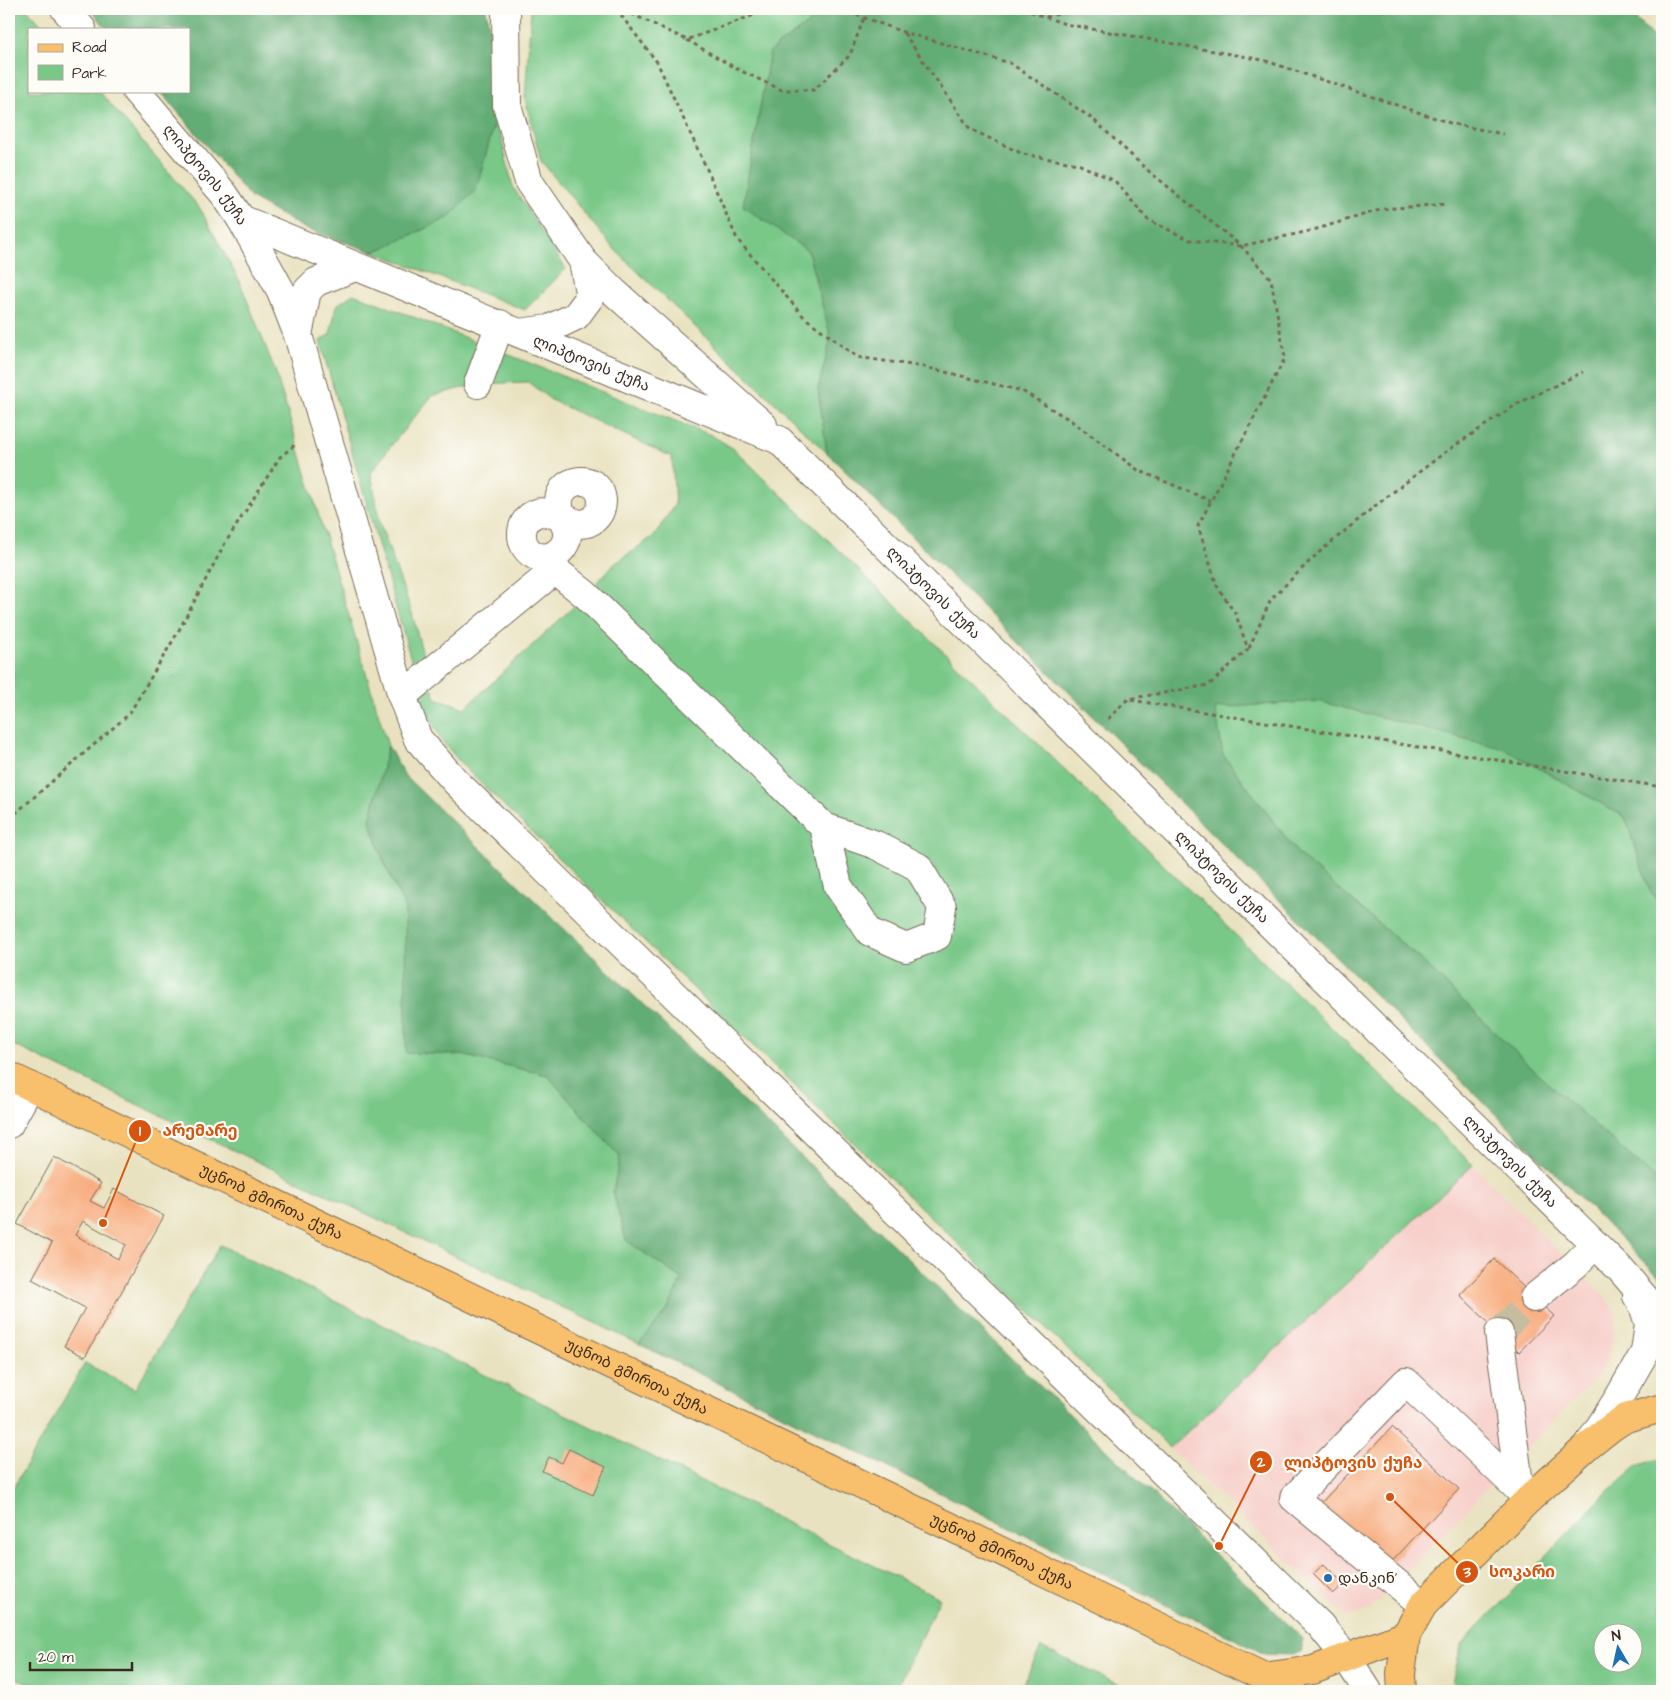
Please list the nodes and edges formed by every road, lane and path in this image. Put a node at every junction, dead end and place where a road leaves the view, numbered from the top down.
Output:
1 (65, 9) edge
2 (506, 9) edge
3 (616, 9) edge
4 (770, 9) edge
5 (841, 9) edge
6 (1022, 9) edge
7 (1079, 9) edge
8 (1046, 17) junction
9 (864, 18) junction
10 (81, 28) edge
11 (903, 32) junction
12 (687, 40) junction
13 (137, 92) edge
14 (1503, 134) dead end
15 (1447, 204) dead end
16 (241, 219) junction
17 (1240, 246) junction
18 (583, 261) junction
19 (356, 267) junction
20 (509, 329) junction
21 (298, 335) junction
22 (1583, 372) dead end
23 (478, 384) dead end
24 (303, 438) dead end
25 (779, 440) junction
26 (1211, 501) junction
27 (554, 563) junction
28 (1248, 649) junction
29 (402, 696) junction
30 (1128, 699) junction
31 (1085, 742) junction
32 (1662, 787) edge
33 (9, 819) edge
34 (824, 827) junction
35 (19, 1081) edge
36 (9, 1124) edge
37 (1595, 1244) junction
38 (1620, 1269) junction
39 (1534, 1298) tunnel mouth
40 (1662, 1318) edge
41 (1499, 1333) dead end
42 (1662, 1408) edge
43 (1588, 1446) junction
44 (1525, 1495) junction
45 (1423, 1605) junction
46 (1406, 1635) junction
47 (1346, 1658) junction
48 (1264, 1677) junction
49 (1292, 1691) edge
50 (1368, 1691) edge
51 (1402, 1691) edge

1 - 10 street
2 - 18 street
3 - 12 path
3 - 26 path
4 - 12 path
5 - 9 path
6 - 8 path
7 - 8 path
8 - 14 path
9 - 11 path
9 - 12 path
11 - 17 path
11 - 17 path
13 - 16 street, ლიპტოვის ქუჩა
15 - 17 path
16 - 19 street, ლიპტოვის ქუჩა
16 - 21 street
17 - 26 path
18 - 20 street
18 - 25 street
19 - 20 street, ლიპტოვის ქუჩა
19 - 21 street
20 - 23 street
20 - 25 street, ლიპტოვის ქუჩა
21 - 29 street
22 - 28 path
24 - 33 path
25 - 31 street, ლიპტოვის ქუჩა
26 - 28 path
27 - 27 street
27 - 29 street
27 - 34 street
28 - 30 path
29 - 47 street
30 - 31 path
30 - 32 path
31 - 37 street, ლიპტოვის ქუჩა
34 - 34 street
35 - 36 street
35 - 48 main road, უცნობ გმირთა ქუჩა
37 - 38 street, ლიპტოვის ქუჩა
37 - 39 street
38 - 40 street, ლიპტოვის ქუჩა
38 - 43 street, ლიპტოვის ქუჩა
41 - 44 street
42 - 43 main road
43 - 44 main road
44 - 45 main road
44 - 45 street
45 - 46 main road
46 - 47 main road
46 - 51 main road
47 - 48 main road
47 - 50 street
48 - 49 main road, უცნობ გმირთა ქუჩა

